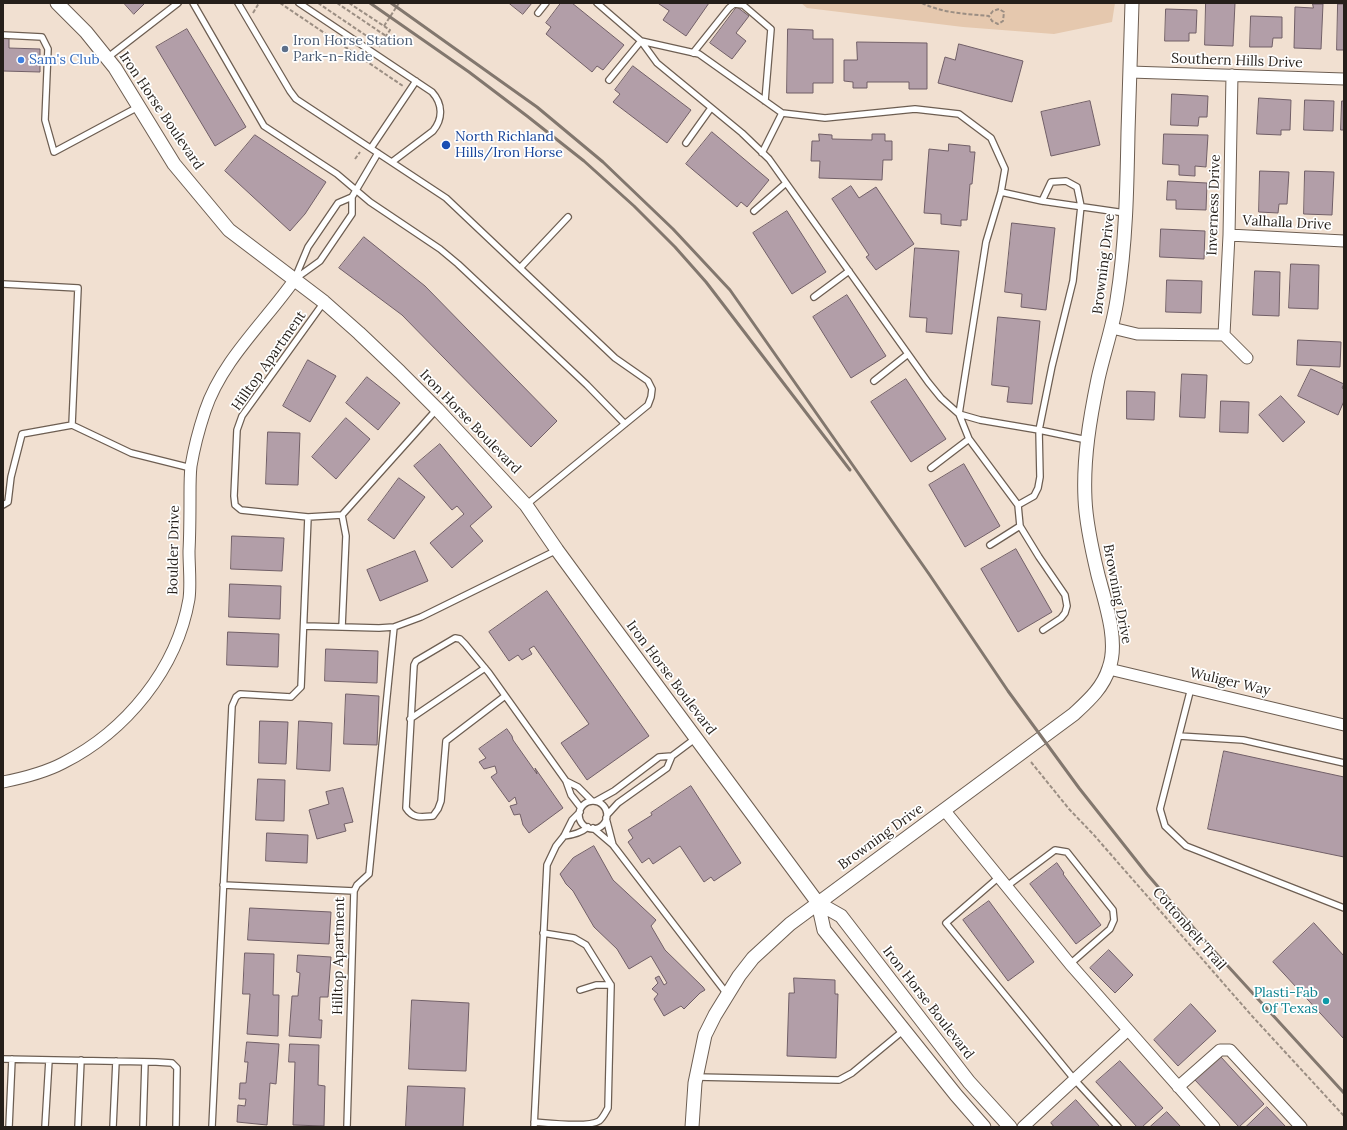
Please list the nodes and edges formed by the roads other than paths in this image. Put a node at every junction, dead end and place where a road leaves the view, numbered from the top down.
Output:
1 (57, 3) edge
2 (178, 3) edge
3 (193, 3) edge
4 (238, 3) edge
5 (299, 3) edge
6 (546, 3) edge
7 (598, 3) edge
8 (1132, 3) edge
9 (538, 13) dead end
10 (3, 35) edge
11 (641, 41) junction
12 (693, 53) junction
13 (107, 58) junction
14 (1130, 72) junction
15 (1232, 75) junction
16 (1344, 79) edge
17 (609, 80) dead end
18 (416, 81) junction
19 (765, 101) junction
20 (138, 107) junction
21 (711, 108) junction
22 (782, 113) junction
23 (686, 142) dead end
24 (368, 146) junction
25 (378, 153) junction
26 (762, 153) junction
27 (392, 162) junction
28 (786, 183) junction
29 (356, 191) junction
30 (1002, 192) junction
31 (352, 197) junction
32 (1042, 201) junction
33 (1081, 206) junction
34 (754, 211) dead end
35 (1127, 213) junction
36 (568, 217) dead end
37 (1229, 235) junction
38 (1344, 240) edge
39 (520, 268) junction
40 (849, 271) junction
41 (295, 279) junction
42 (3, 284) edge
43 (814, 297) dead end
44 (324, 302) junction
45 (1112, 328) junction
46 (1224, 335) junction
47 (908, 354) junction
48 (1247, 358) dead end
49 (874, 381) dead end
50 (437, 409) junction
51 (959, 414) junction
52 (625, 424) junction
53 (72, 425) junction
54 (1038, 430) junction
55 (969, 439) junction
56 (1087, 440) junction
57 (191, 468) junction
58 (930, 468) dead end
59 (3, 505) edge
60 (526, 505) junction
61 (1018, 505) junction
62 (342, 515) junction
63 (308, 517) junction
64 (1020, 526) junction
65 (990, 545) dead end
66 (557, 550) junction
67 (305, 626) junction
68 (342, 627) junction
69 (394, 627) junction
70 (1042, 630) dead end
71 (485, 668) junction
72 (1109, 669) junction
73 (1191, 688) junction
74 (505, 696) junction
75 (410, 719) junction
76 (1344, 725) edge
77 (1179, 736) junction
78 (696, 738) junction
79 (672, 756) junction
80 (1344, 763) edge
81 (566, 781) junction
82 (3, 782) edge
83 (594, 801) junction
84 (581, 810) junction
85 (945, 811) junction
86 (607, 816) junction
87 (590, 828) junction
88 (564, 836) junction
89 (613, 845) junction
90 (999, 877) junction
91 (223, 885) junction
92 (1007, 886) junction
93 (354, 891) junction
94 (818, 903) junction
95 (1344, 908) edge
96 (543, 933) junction
97 (1070, 964) junction
98 (611, 985) junction
99 (580, 990) dead end
100 (727, 995) junction
101 (904, 1030) junction
102 (1128, 1030) junction
103 (3, 1059) edge
104 (12, 1059) junction
105 (49, 1060) junction
106 (81, 1060) junction
107 (116, 1061) junction
108 (145, 1062) junction
109 (696, 1077) junction
110 (1074, 1079) junction
111 (1178, 1087) junction
112 (534, 1125) edge
113 (9, 1127) edge
114 (45, 1127) edge
115 (78, 1127) edge
116 (113, 1127) edge
117 (142, 1127) edge
118 (176, 1127) edge
119 (212, 1127) edge
120 (347, 1127) edge
121 (692, 1127) edge
122 (984, 1127) edge
123 (1010, 1127) edge
124 (1023, 1127) edge
125 (1118, 1127) edge
126 (1214, 1127) edge
127 (1302, 1127) edge

1 - 13 street, Iron Horse Boulevard
2 - 13 lane
3 - 29 lane
4 - 24 lane
5 - 18 lane
6 - 9 lane
7 - 11 lane
8 - 14 street, Browning Drive
10 - 20 lane
11 - 12 lane
11 - 17 lane
11 - 21 lane
12 - 19 lane
12 - 19 lane
13 - 20 street, Iron Horse Boulevard
14 - 15 street, Southern Hills Drive
14 - 35 street, Browning Drive
15 - 16 street, Southern Hills Drive
15 - 37 street, Inverness Drive
18 - 24 lane
18 - 27 lane
19 - 22 lane
20 - 41 street, Iron Horse Boulevard
21 - 23 lane
21 - 26 lane
22 - 26 lane
22 - 30 lane
24 - 25 lane
25 - 27 lane
25 - 29 lane
26 - 28 lane
27 - 39 lane
28 - 34 lane
28 - 40 lane
29 - 31 lane
29 - 52 lane
30 - 32 lane
30 - 51 lane
31 - 41 lane
31 - 41 lane
32 - 33 lane
32 - 33 lane
33 - 35 lane
33 - 54 lane
35 - 45 street, Browning Drive
36 - 39 lane
37 - 38 street, Valhalla Drive
37 - 46 street, Inverness Drive
39 - 52 lane
40 - 43 lane
40 - 47 lane
41 - 44 street, Iron Horse Boulevard
41 - 57 street, Boulder Drive
42 - 53 lane
44 - 50 street, Iron Horse Boulevard
44 - 63 lane, Hilltop Apartment
45 - 46 street
45 - 56 street, Browning Drive
46 - 48 street
47 - 49 lane
47 - 51 lane
50 - 60 street, Iron Horse Boulevard
50 - 62 lane
51 - 54 lane
51 - 55 lane
52 - 60 lane
53 - 57 lane
53 - 59 lane
54 - 56 lane
54 - 61 lane
55 - 58 lane
55 - 61 lane
56 - 72 street, Browning Drive
57 - 82 street, Boulder Drive
60 - 66 street, Iron Horse Boulevard
61 - 64 lane
62 - 63 lane, Hilltop Apartment
62 - 68 lane
63 - 67 lane
64 - 65 lane
64 - 70 lane
66 - 69 lane
66 - 78 street, Iron Horse Boulevard
67 - 68 lane
67 - 91 lane
68 - 69 lane
69 - 93 lane
71 - 74 lane
71 - 75 lane
71 - 75 lane
72 - 73 street, Wuliger Way
72 - 85 street, Browning Drive
73 - 76 street, Wuliger Way
73 - 77 lane
74 - 75 lane
74 - 81 lane
77 - 80 lane
77 - 95 lane
78 - 79 lane
78 - 94 street, Iron Horse Boulevard
79 - 83 lane
79 - 86 lane
81 - 83 lane
81 - 84 lane
83 - 84 lane
83 - 86 lane
84 - 87 lane
84 - 88 lane
85 - 90 street
85 - 94 street, Browning Drive
86 - 87 lane
86 - 89 lane
87 - 88 lane
87 - 89 lane
88 - 96 lane
89 - 100 lane
90 - 92 street
90 - 110 lane
91 - 93 lane, Hilltop Apartment
91 - 119 lane
92 - 97 street
92 - 97 lane
93 - 120 lane, Hilltop Apartment
94 - 100 street, Browning Drive
94 - 101 street, Iron Horse Boulevard
94 - 123 street, Iron Horse Boulevard
96 - 98 lane
96 - 112 lane
97 - 102 street
98 - 99 lane
98 - 112 lane
100 - 109 street, Browning Drive
101 - 109 lane
101 - 122 street, Iron Horse Boulevard
102 - 110 street
102 - 111 street
103 - 104 lane
104 - 105 lane
104 - 113 lane
105 - 106 lane
105 - 114 lane
106 - 107 lane
106 - 115 lane
107 - 108 lane
107 - 116 lane
108 - 117 lane
108 - 118 lane
109 - 121 street, Browning Drive
110 - 124 street
110 - 125 lane
111 - 126 street
111 - 127 street

